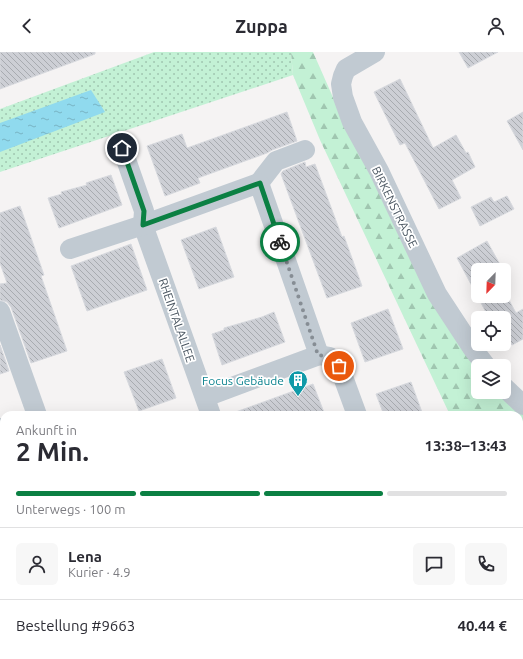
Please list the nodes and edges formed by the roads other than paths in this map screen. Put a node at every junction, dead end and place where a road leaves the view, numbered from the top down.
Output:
1 (375, 52) edge
2 (122, 148) dead end
3 (305, 150) dead end
4 (260, 183) junction
5 (143, 225) junction
6 (70, 248) dead end
7 (0, 311) edge
8 (318, 355) junction
9 (481, 359) edge
10 (511, 393) edge
11 (523, 404) edge
12 (208, 406) edge
13 (36, 411) edge
14 (356, 411) edge

1 - 9 street, BIRKENSTRASSE
2 - 5 street, RHEINTALALLEE
3 - 4 street
4 - 5 street
4 - 8 street
5 - 6 street
5 - 12 street, RHEINTALALLEE
7 - 13 street
8 - 12 street
8 - 14 street
10 - 11 street

